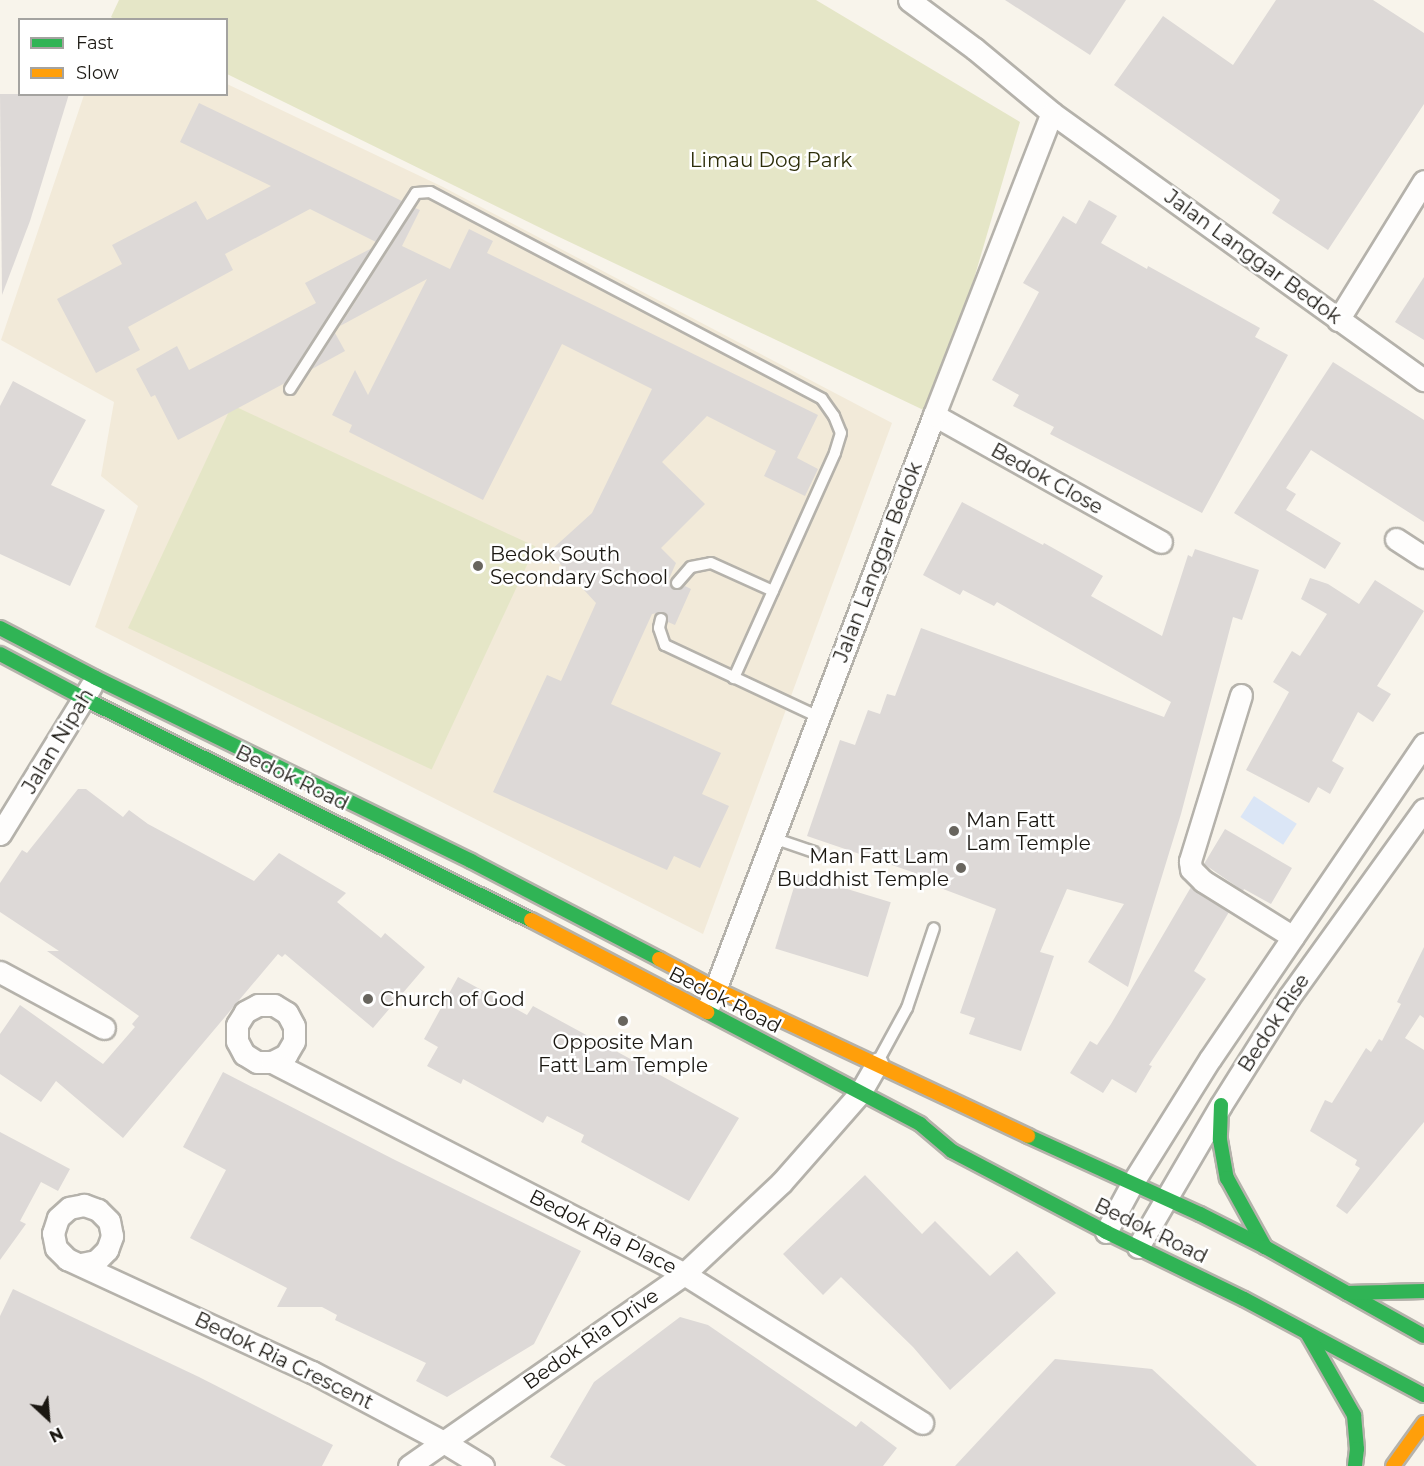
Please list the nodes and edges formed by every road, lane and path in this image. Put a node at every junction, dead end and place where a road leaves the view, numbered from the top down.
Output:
1 (909, 0) edge
2 (1052, 113) junction
3 (1424, 181) edge
4 (1338, 320) junction
5 (1424, 380) edge
6 (290, 390) dead end
7 (934, 415) junction
8 (1396, 539) dead end
9 (1161, 542) dead end
10 (1424, 557) edge
11 (677, 583) dead end
12 (773, 591) junction
13 (661, 619) dead end
14 (0, 628) edge
15 (0, 654) edge
16 (96, 678) junction
17 (734, 678) junction
18 (1241, 695) dead end
19 (83, 698) junction
20 (819, 717) junction
21 (1424, 744) edge
22 (1424, 809) edge
23 (0, 834) edge
24 (773, 838) junction
25 (814, 852) dead end
26 (934, 928) dead end
27 (1293, 936) junction
28 (0, 972) edge
29 (716, 989) junction
30 (707, 1012) junction
31 (104, 1028) dead end
32 (272, 1062) dead end
33 (877, 1064) junction
34 (860, 1093) junction
35 (1221, 1105) junction
36 (1133, 1182) junction
37 (1167, 1198) junction
38 (1106, 1232) junction
39 (1138, 1247) junction
40 (1266, 1247) junction
41 (81, 1263) dead end
42 (684, 1274) junction
43 (1424, 1291) edge
44 (1347, 1293) junction
45 (1306, 1333) junction
46 (1424, 1336) edge
47 (1424, 1395) edge
48 (922, 1423) dead end
49 (1424, 1423) edge
50 (442, 1441) junction
51 (410, 1466) edge
52 (483, 1466) edge
53 (1355, 1466) edge
54 (1394, 1466) edge

1 - 2 street, Jalan Langgar Bedok
2 - 4 street, Jalan Langgar Bedok
2 - 7 street, Jalan Langgar Bedok
3 - 4 street
4 - 5 street, Jalan Langgar Bedok
6 - 12 lane
7 - 9 street, Bedok Close
7 - 20 street, Jalan Langgar Bedok
8 - 10 street
11 - 12 lane
12 - 17 lane
13 - 17 lane
14 - 16 main road, Bedok Road
15 - 19 main road, Bedok Road
16 - 19 street, Jalan Nipah
16 - 29 main road, Bedok Road
17 - 20 lane
18 - 27 street
19 - 23 street, Jalan Nipah
19 - 30 main road, Bedok Road
20 - 24 street, Jalan Langgar Bedok
21 - 27 street, Bedok Rise
22 - 35 street, Bedok Rise
24 - 25 lane
24 - 29 street, Jalan Langgar Bedok
26 - 33 lane
27 - 36 street, Bedok Rise
28 - 31 street
29 - 30 street, Jalan Langgar Bedok
29 - 33 main road, Bedok Road
30 - 34 main road, Bedok Road
32 - 42 street, Bedok Ria Place
33 - 34 street, Bedok Ria Drive
33 - 36 main road, Bedok Road
34 - 38 main road, Bedok Road
34 - 42 street, Bedok Ria Drive
35 - 37 street, Bedok Rise
35 - 40 main road
36 - 37 main road, Bedok Road
36 - 38 street, Bedok Rise
37 - 39 street, Bedok Rise
37 - 40 main road, Bedok Road
38 - 39 main road, Bedok Road
39 - 45 main road, Bedok Road
40 - 44 main road, Bedok Road
41 - 50 street, Bedok Ria Crescent
42 - 48 street, Bedok Ria Place
42 - 50 street, Bedok Ria Drive
43 - 44 main road
44 - 46 main road, Bedok Road
45 - 47 main road, Bedok Road
45 - 53 main road
49 - 54 main road
50 - 51 street, Bedok Ria Drive
50 - 52 street, Bedok Ria Crescent

